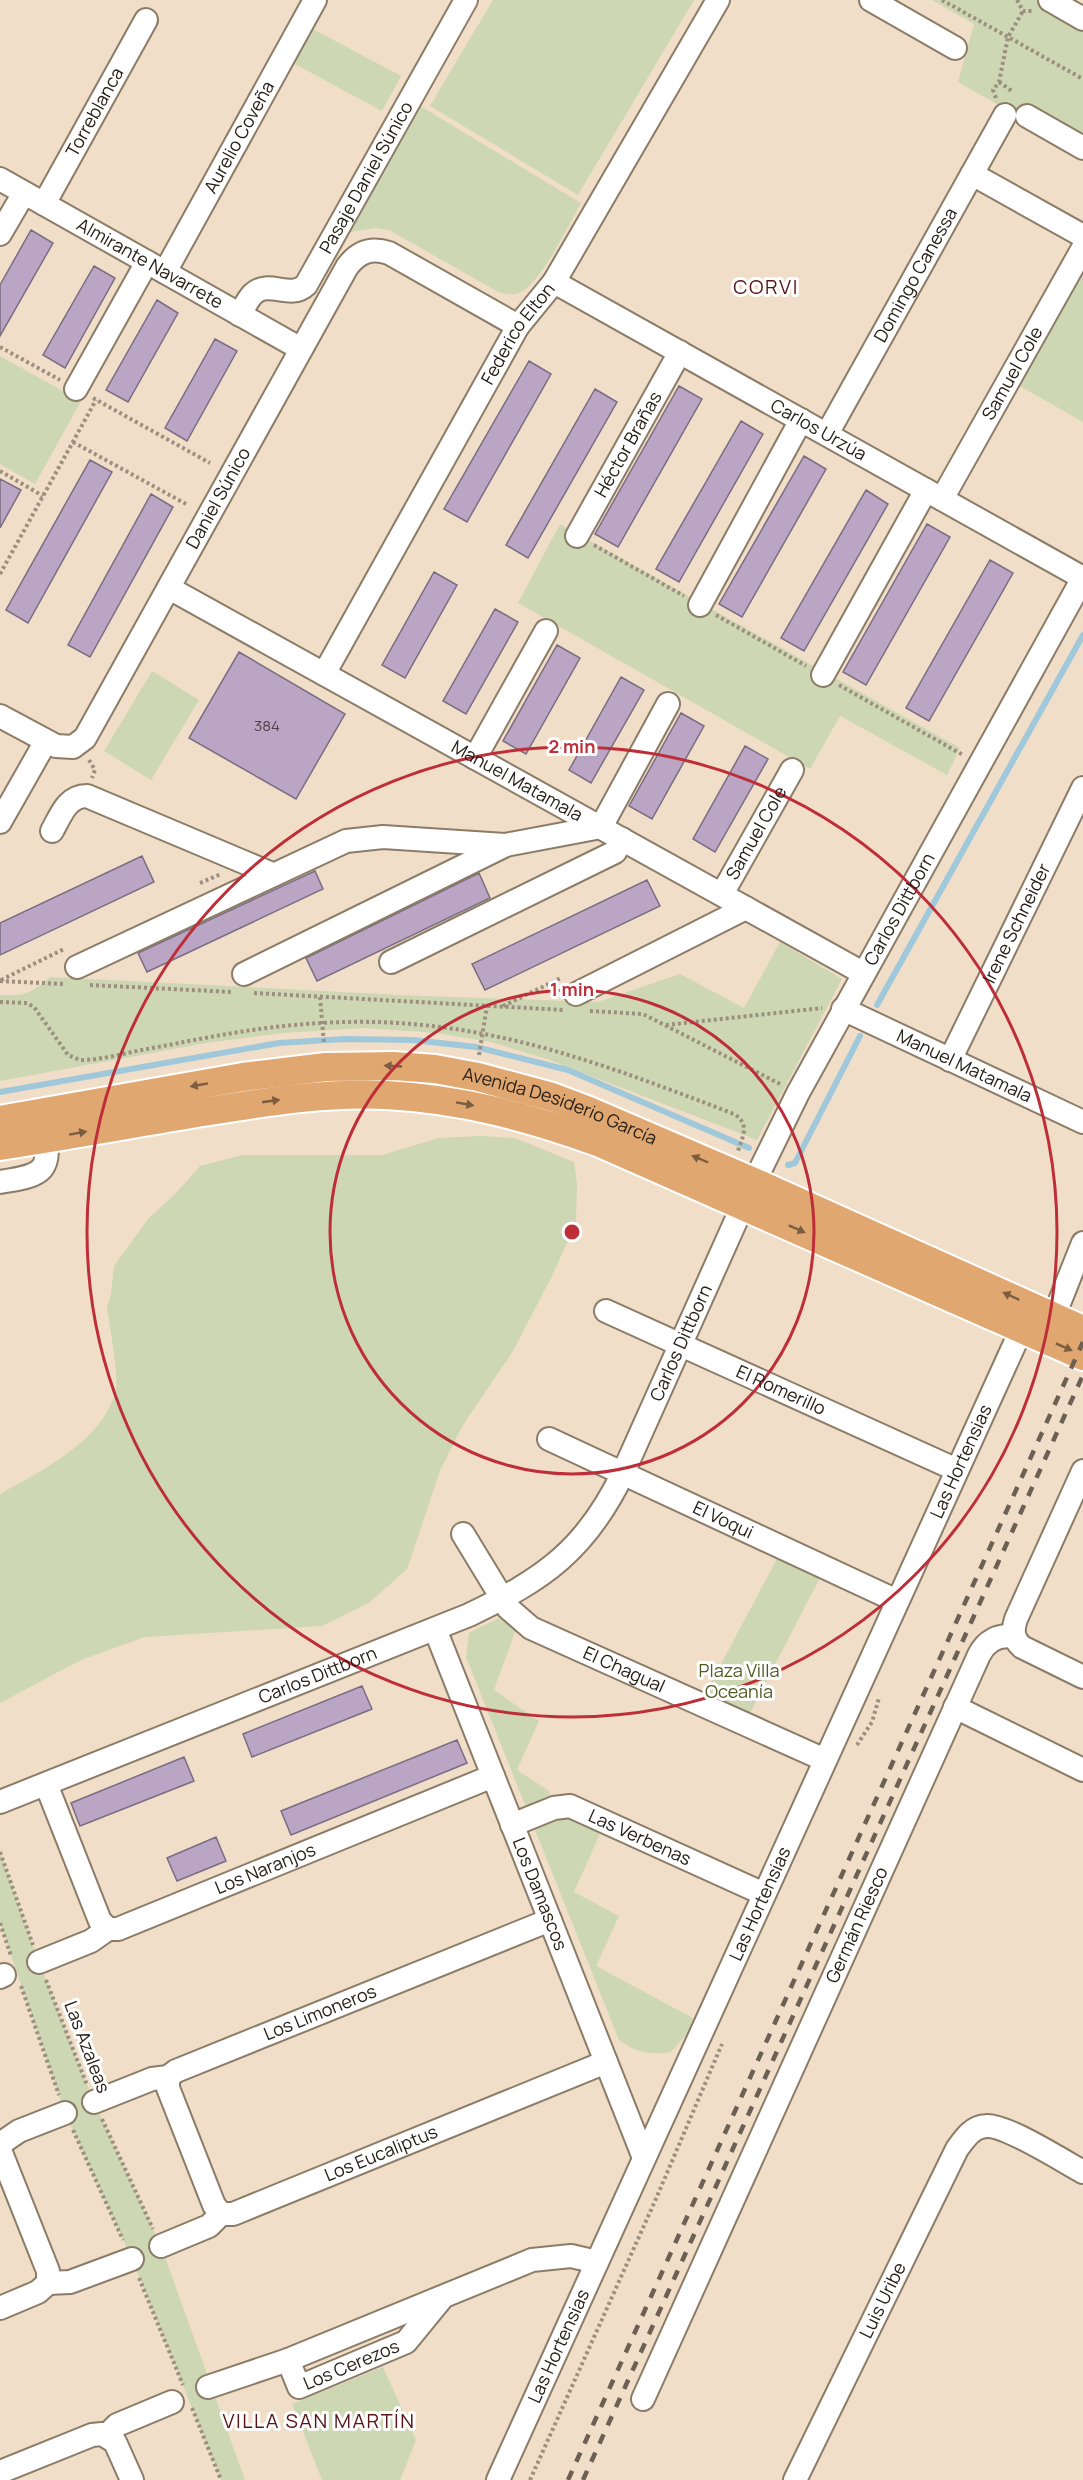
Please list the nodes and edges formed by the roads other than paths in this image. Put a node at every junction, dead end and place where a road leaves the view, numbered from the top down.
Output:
1 (315, 0) edge
2 (466, 0) edge
3 (718, 0) edge
4 (875, 1) edge
5 (1042, 6) edge
6 (1083, 19) edge
7 (146, 20) dead end
8 (955, 48) dead end
9 (1004, 104) road end
10 (1027, 116) road end
11 (1083, 148) edge
12 (972, 174) junction
13 (0, 179) edge
14 (24, 193) junction
15 (44, 204) junction
16 (0, 234) edge
17 (1083, 236) edge
18 (1080, 258) edge
19 (156, 267) junction
20 (554, 282) junction
21 (240, 315) junction
22 (518, 326) junction
23 (301, 350) junction
24 (680, 352) junction
25 (76, 389) road end
26 (801, 420) junction
27 (827, 434) junction
28 (934, 494) junction
29 (577, 536) road end
30 (1083, 578) edge
31 (169, 588) junction
32 (700, 605) road end
33 (546, 631) dead end
34 (324, 674) junction
35 (823, 675) road end
36 (668, 704) dead end
37 (0, 716) edge
38 (46, 741) junction
39 (475, 758) junction
40 (792, 770) dead end
41 (1083, 788) edge
42 (0, 822) edge
43 (601, 827) junction
44 (52, 831) dead end
45 (622, 839) junction
46 (505, 845) junction
47 (272, 874) junction
48 (722, 894) junction
49 (746, 908) junction
50 (391, 962) dead end
51 (863, 973) junction
52 (244, 974) dead end
53 (76, 979) road end
54 (578, 1005) road end
55 (843, 1009) junction
56 (950, 1060) junction
57 (0, 1120) edge
58 (1083, 1122) edge
59 (44, 1126) junction
60 (0, 1146) edge
61 (0, 1182) edge
62 (749, 1193) junction
63 (1083, 1243) edge
64 (606, 1311) dead end
65 (1054, 1316) junction
66 (1022, 1328) junction
67 (1083, 1330) edge
68 (681, 1345) junction
69 (1083, 1356) edge
70 (549, 1439) dead end
71 (957, 1470) junction
72 (1083, 1472) edge
73 (623, 1473) junction
74 (463, 1534) dead end
75 (502, 1599) junction
76 (897, 1601) junction
77 (435, 1629) junction
78 (1014, 1637) junction
79 (1083, 1677) edge
80 (955, 1707) junction
81 (825, 1760) junction
82 (1083, 1770) edge
83 (493, 1776) junction
84 (46, 1784) junction
85 (0, 1802) edge
86 (512, 1825) junction
87 (764, 1894) junction
88 (550, 1920) junction
89 (108, 1929) junction
90 (39, 1962) road end
91 (606, 2062) junction
92 (168, 2078) junction
93 (94, 2102) road end
94 (65, 2113) dead end
95 (0, 2144) edge
96 (0, 2150) edge
97 (644, 2158) junction
98 (1083, 2172) edge
99 (221, 2214) junction
100 (161, 2246) road end
101 (132, 2259) road end
102 (597, 2262) junction
103 (48, 2283) junction
104 (0, 2308) edge
105 (208, 2387) dead end
106 (643, 2399) dead end
107 (183, 2401) road end
108 (107, 2435) junction
109 (0, 2472) edge
110 (132, 2480) edge
111 (498, 2480) edge
112 (795, 2480) edge

1 - 19 street, Aurelio Coveña
2 - 21 street, Pasaje Daniel Súnico
3 - 20 street, Federico Elton
4 - 8 street
5 - 6 street
7 - 15 street, Torreblanca
9 - 12 street, Domingo Canessa
10 - 11 street
12 - 17 street
12 - 27 street, Domingo Canessa
13 - 14 street, Almirante Navarrete
14 - 15 street, Almirante Navarrete
14 - 16 street
15 - 19 street, Almirante Navarrete
18 - 28 street, Samuel Cole
19 - 21 street, Almirante Navarrete
19 - 25 street, Aurelio Coveña
20 - 22 street, Federico Elton
20 - 24 street, Carlos Urzúa
21 - 23 street, Almirante Navarrete
22 - 23 street, Daniel Súnico
22 - 34 street, Federico Elton
23 - 31 street, Daniel Súnico
24 - 26 street, Carlos Urzúa
24 - 29 street, Héctor Brañas
26 - 27 street, Carlos Urzúa
26 - 32 street
27 - 28 street, Carlos Urzúa
28 - 30 street, Carlos Urzúa
28 - 35 street, Samuel Cole
30 - 51 street, Carlos Dittborn
31 - 34 street, Manuel Matamala
31 - 38 street, Daniel Súnico
33 - 39 street
34 - 39 street, Manuel Matamala
36 - 43 street
37 - 38 street
38 - 42 street
39 - 43 street, Manuel Matamala
40 - 48 street, Samuel Cole
41 - 56 street, Irene Schneider
43 - 45 street, Manuel Matamala
43 - 46 street
44 - 47 street
45 - 48 street, Manuel Matamala
45 - 50 street
46 - 47 street
46 - 52 street
47 - 53 street
48 - 49 street, Manuel Matamala
49 - 51 street, Manuel Matamala
49 - 54 street
51 - 55 street, Carlos Dittborn
55 - 56 street, Manuel Matamala
55 - 62 street, Carlos Dittborn
56 - 58 street, Manuel Matamala
57 - 59 main road, Avenida Desiderio García
59 - 60 main road, Avenida Desiderio García
59 - 61 street
59 - 62 main road, Avenida Desiderio García
65 -> 62 main road, Avenida Desiderio García
62 -> 66 main road, Avenida Desiderio García
62 - 68 street, Carlos Dittborn
63 - 65 street
64 - 68 street, El Romerillo
65 - 67 main road, Avenida Desiderio García
66 -> 69 main road, Avenida Desiderio García
66 - 71 street, Las Hortensias
68 - 71 street, El Romerillo
68 - 73 street, Carlos Dittborn
70 - 73 street, El Voqui
71 - 76 street, Las Hortensias
72 - 78 street
73 - 75 street, Carlos Dittborn
73 - 76 street, El Voqui
74 - 75 street, El Chagual
75 - 77 street, Carlos Dittborn
75 - 81 street, El Chagual
76 - 81 street, Las Hortensias
77 - 83 street, Los Damascos
77 - 84 street, Carlos Dittborn
78 - 79 street
78 - 80 street, Germán Riesco
80 - 82 street
80 - 106 street, Germán Riesco
81 - 87 street, Las Hortensias
83 - 86 street, Los Damascos
83 - 89 street, Los Naranjos
84 - 85 street, Carlos Dittborn
84 - 89 street
86 - 87 street, Las Verbenas
86 - 88 street, Los Damascos
87 - 97 street, Las Hortensias
88 - 91 street, Los Damascos
88 - 92 street, Los Limoneros
89 - 90 street, Los Naranjos
91 - 97 street, Los Damascos
91 - 99 street, Los Eucaliptus
92 - 93 street, Los Limoneros
92 - 99 street
94 - 95 street
96 - 103 street
97 - 102 street, Las Hortensias
98 - 112 street, Luis Uribe
99 - 100 street, Los Eucaliptus
101 - 103 street
102 - 105 street, Los Cerezos
102 - 111 street, Las Hortensias
103 - 104 street
107 - 108 street
108 - 109 street
108 - 110 street

